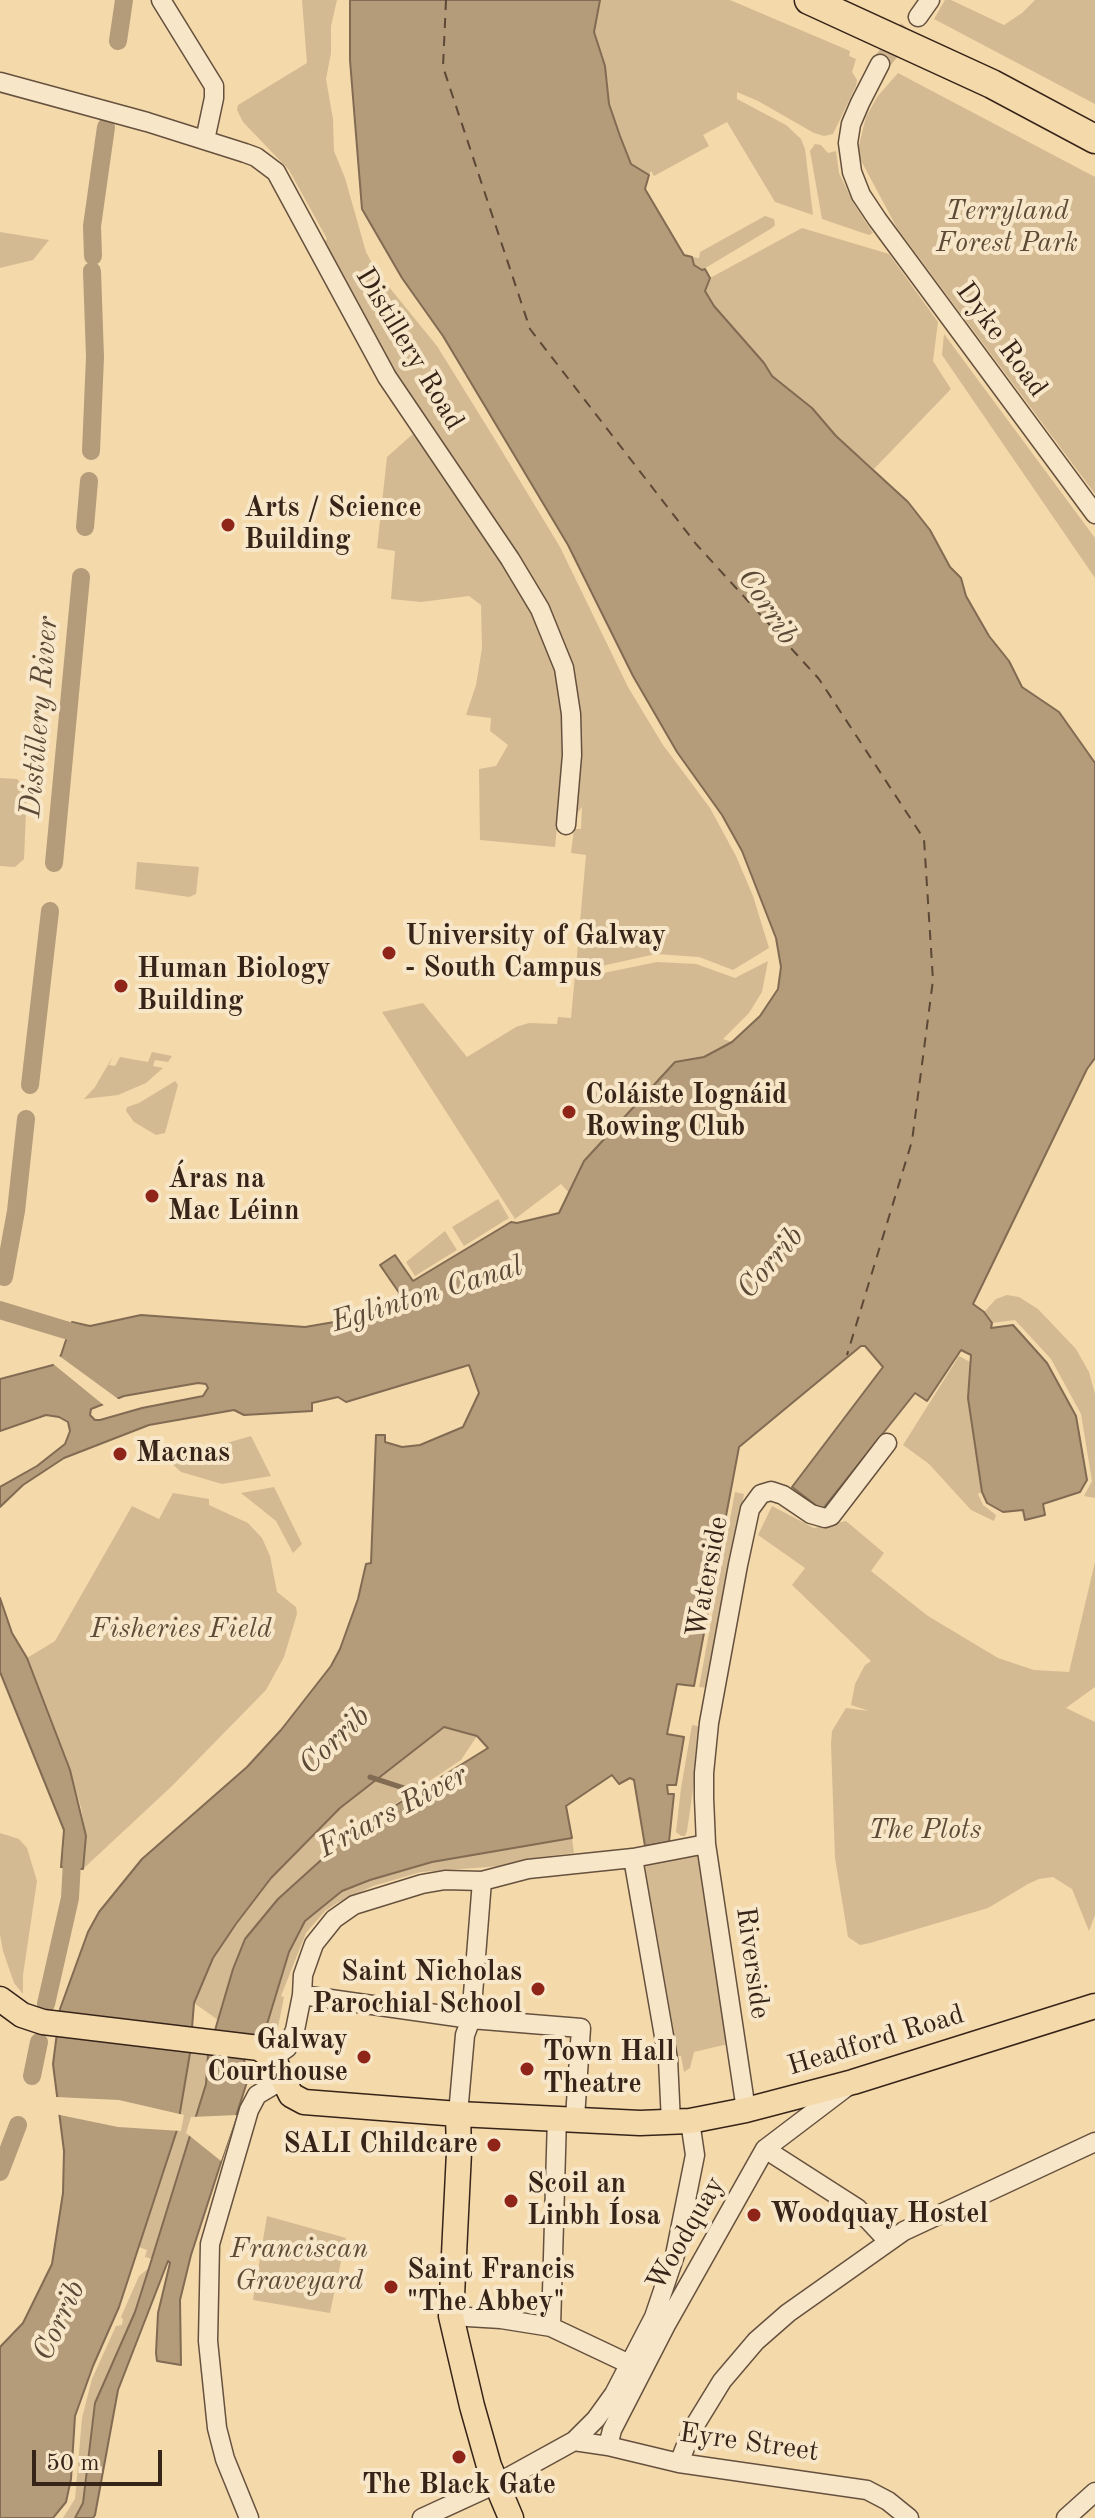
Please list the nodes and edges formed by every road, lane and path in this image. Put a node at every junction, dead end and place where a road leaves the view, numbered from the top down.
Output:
1 (161, 0) edge
2 (809, 0) edge
3 (930, 0) edge
4 (918, 17) tunnel mouth
5 (880, 64) tunnel mouth
6 (0, 82) edge
7 (1095, 139) edge
8 (205, 140) junction
9 (1095, 514) edge
10 (566, 825) dead end
11 (887, 1443) dead end
12 (706, 1844) junction
13 (633, 1858) junction
14 (711, 1871) joint
15 (482, 1881) junction
16 (302, 1995) junction
17 (1, 2002) edge
18 (1095, 2006) edge
19 (471, 2019) junction
20 (272, 2061) junction
21 (853, 2082) junction
22 (746, 2110) junction
23 (458, 2114) junction
24 (566, 2118) junction
25 (681, 2122) junction
26 (1095, 2142) edge
27 (765, 2149) junction
28 (888, 2241) junction
29 (451, 2316) junction
30 (551, 2327) junction
31 (637, 2367) junction
32 (574, 2441) junction
33 (608, 2446) junction
34 (679, 2463) junction
35 (496, 2484) junction
36 (1095, 2492) edge
37 (249, 2518) edge
38 (422, 2518) edge
39 (511, 2518) edge
40 (909, 2518) edge
41 (1066, 2518) edge

1 - 8 street
2 - 7 highway
3 - 4 street
5 - 9 street, Dyke Road
6 - 8 street, Distillery Road
8 - 10 street, Distillery Road
11 - 12 street, Waterside
12 - 13 street
12 - 14 street, Waterside
13 - 15 street
13 - 25 street, Woodquay
14 - 22 street, Riverside
15 - 16 street
15 - 19 street
16 - 19 street
16 - 20 street
17 - 20 main road
18 - 21 main road, Headford Road
19 - 23 street
19 - 24 street
20 - 23 main road, Headford Road
20 - 37 street
21 - 22 main road, Headford Road
21 - 27 street, Woodquay
22 - 25 main road, Headford Road
23 - 24 main road, Headford Road
23 - 29 main road
24 - 25 main road, Headford Road
24 - 30 street
25 - 31 street, Woodquay
26 - 28 street
27 - 28 street
27 - 31 street, Woodquay
28 - 34 street
29 - 30 street
29 - 35 main road
30 - 31 street
31 - 32 street, Woodquay
31 - 33 street, Woodquay
32 - 33 street, Eyre Street
32 - 35 street, Woodquay
33 - 34 street, Eyre Street
34 - 40 street, Eyre Street
35 - 38 street, Woodquay
35 - 39 main road
36 - 41 street

